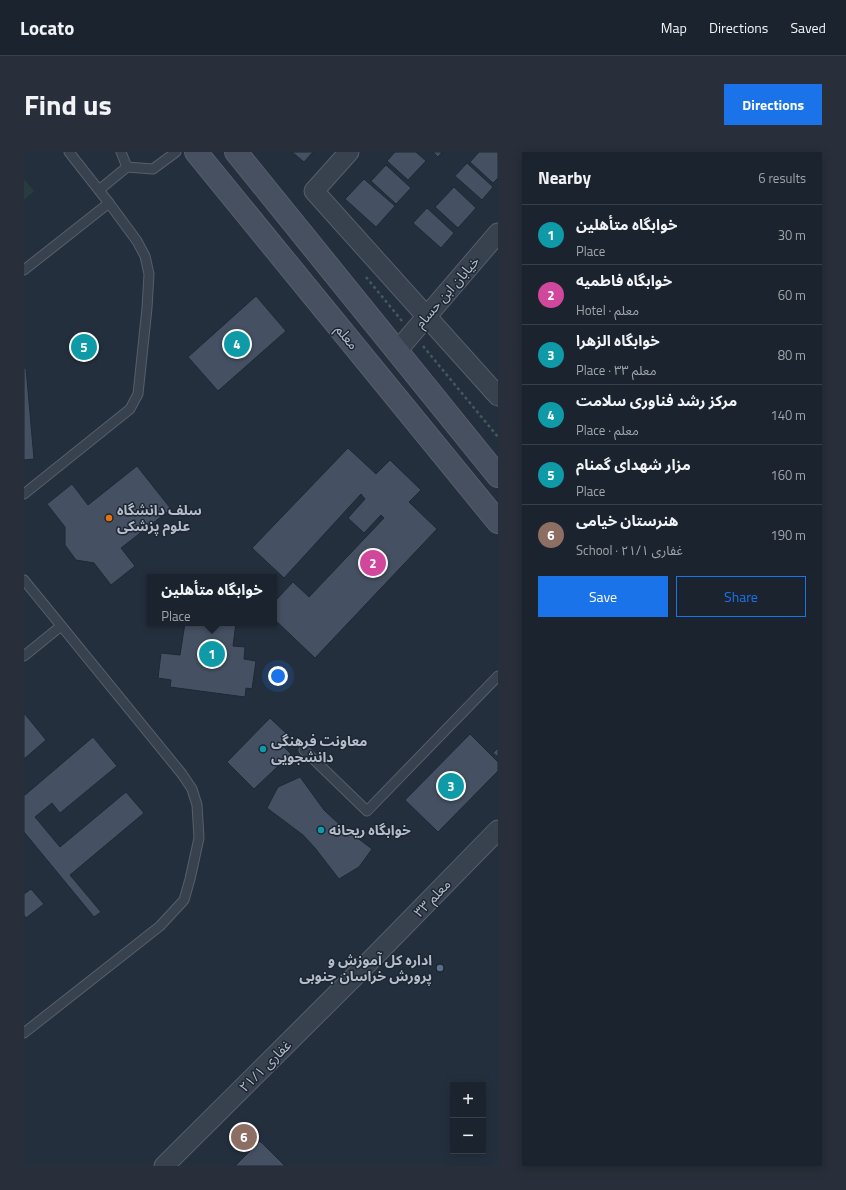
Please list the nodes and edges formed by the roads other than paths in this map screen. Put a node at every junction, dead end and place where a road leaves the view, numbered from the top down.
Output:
1 (69, 152) edge
2 (120, 152) edge
3 (128, 152) edge
4 (176, 152) edge
5 (196, 152) edge
6 (236, 152) edge
7 (349, 152) edge
8 (127, 167) junction
9 (99, 190) junction
10 (109, 203) junction
11 (498, 233) edge
12 (24, 270) edge
13 (426, 317) junction
14 (397, 351) junction
15 (498, 396) edge
16 (498, 476) edge
17 (24, 494) edge
18 (498, 522) edge
19 (24, 580) edge
20 (61, 626) junction
21 (24, 656) edge
22 (498, 676) edge
23 (304, 750) dead end
24 (498, 830) edge
25 (365, 966) joint
26 (24, 1033) edge
27 (164, 1166) edge

1 - 9 lane
2 - 8 lane
3 - 8 lane
4 - 8 lane
5 - 18 main road, معلم
6 - 14 main road
7 - 13 street
8 - 9 lane
9 - 10 lane
10 - 12 lane
10 - 17 lane
11 - 13 street, خیابان ابن حسام
13 - 14 street, خیابان ابن حسام
13 - 15 street
14 - 16 main road
19 - 20 lane
20 - 21 lane
20 - 26 lane
22 - 23 lane
24 - 25 street, معلم ۳۳
25 - 27 street, غفاری ۲۱/۱

